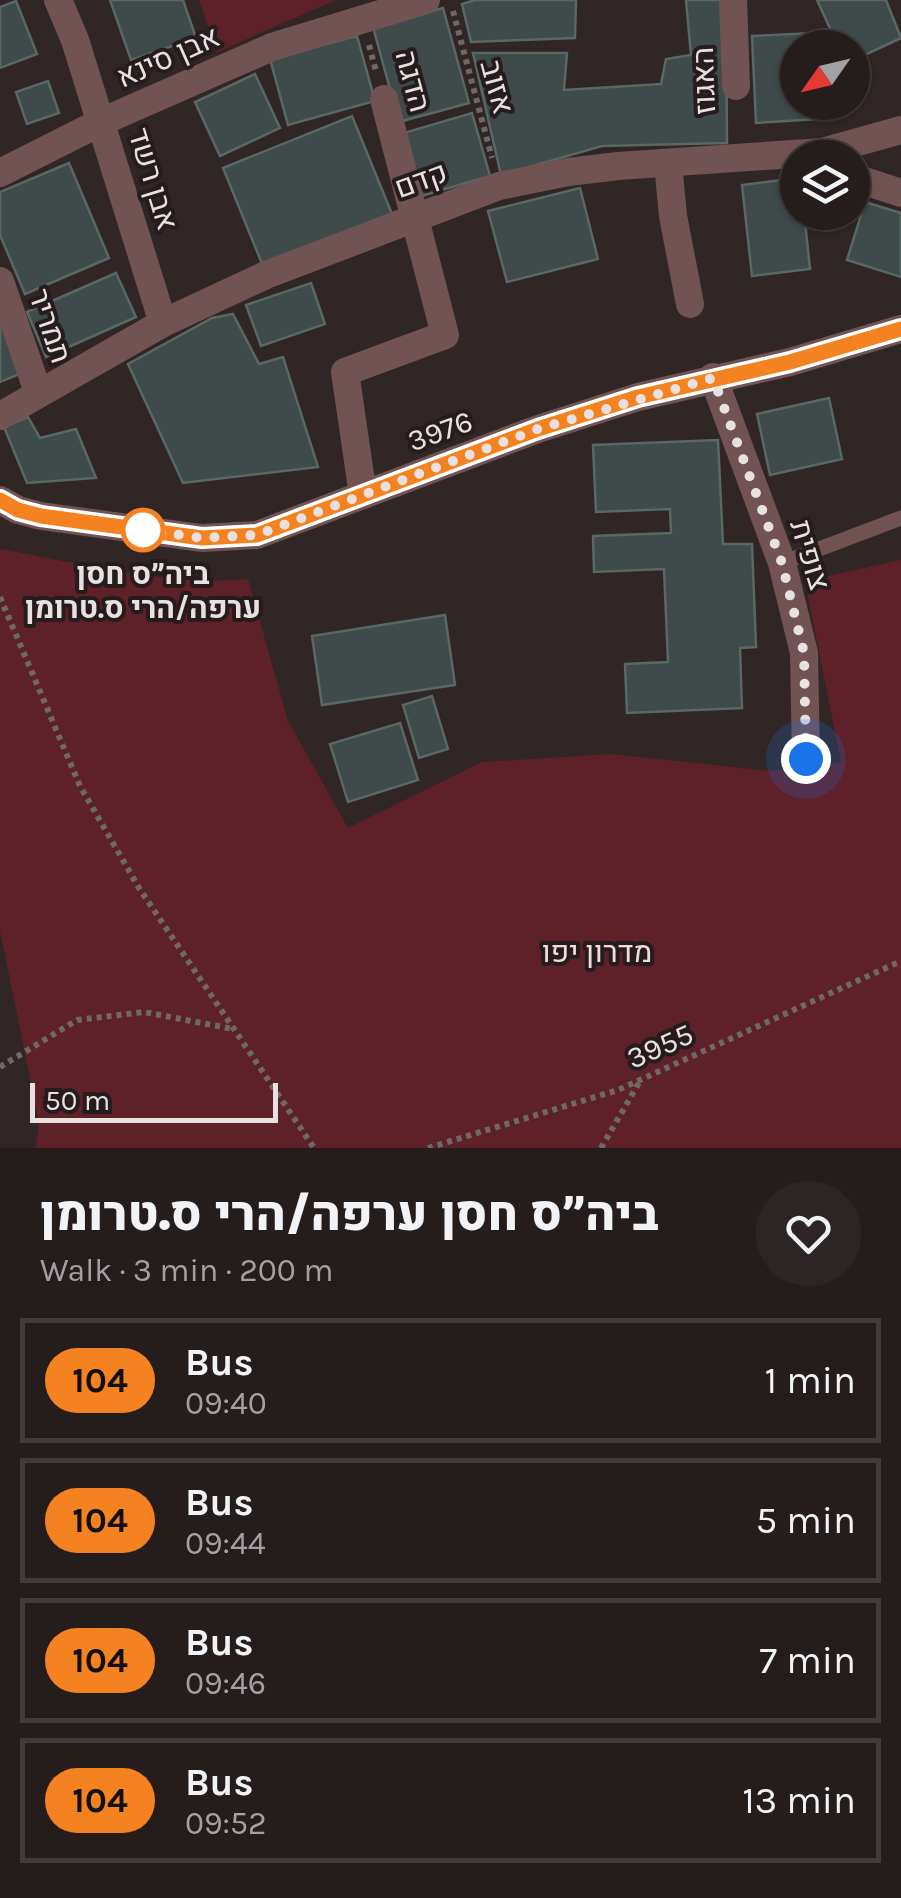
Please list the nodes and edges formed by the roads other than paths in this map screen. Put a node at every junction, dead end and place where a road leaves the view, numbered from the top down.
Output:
1 (58, 0) edge
2 (426, 0) edge
3 (733, 0) edge
4 (736, 86) dead end
5 (384, 98) road end
6 (101, 122) junction
7 (901, 130) edge
8 (870, 140) edge
9 (780, 157) edge
10 (668, 163) junction
11 (0, 173) edge
12 (870, 183) edge
13 (901, 193) edge
14 (416, 217) junction
15 (0, 282) edge
16 (690, 304) dead end
17 (163, 323) junction
18 (901, 329) edge
19 (713, 378) junction
20 (38, 392) junction
21 (0, 416) edge
22 (363, 494) junction
23 (0, 500) edge
24 (901, 518) edge
25 (782, 563) junction
26 (806, 759) dead end

1 - 6 street, אבן רשד
2 - 6 street, אבן סינא
3 - 4 street, האגוז
5 - 14 street, הדגה
6 - 11 street, אבן סינא
6 - 17 street, אבן רשד
7 - 8 street, קדם
9 - 10 street, קדם
10 - 14 street, קדם
10 - 16 street
12 - 13 street
14 - 17 street, קדם
14 - 22 street, הדגה
15 - 20 street, תמריר
17 - 20 street, קדם
18 - 19 street, 3976
19 - 22 street, 3976
19 - 25 street, צופית
20 - 21 street, קדם
22 - 23 street, 3976
24 - 25 lane
25 - 26 street, צופית

